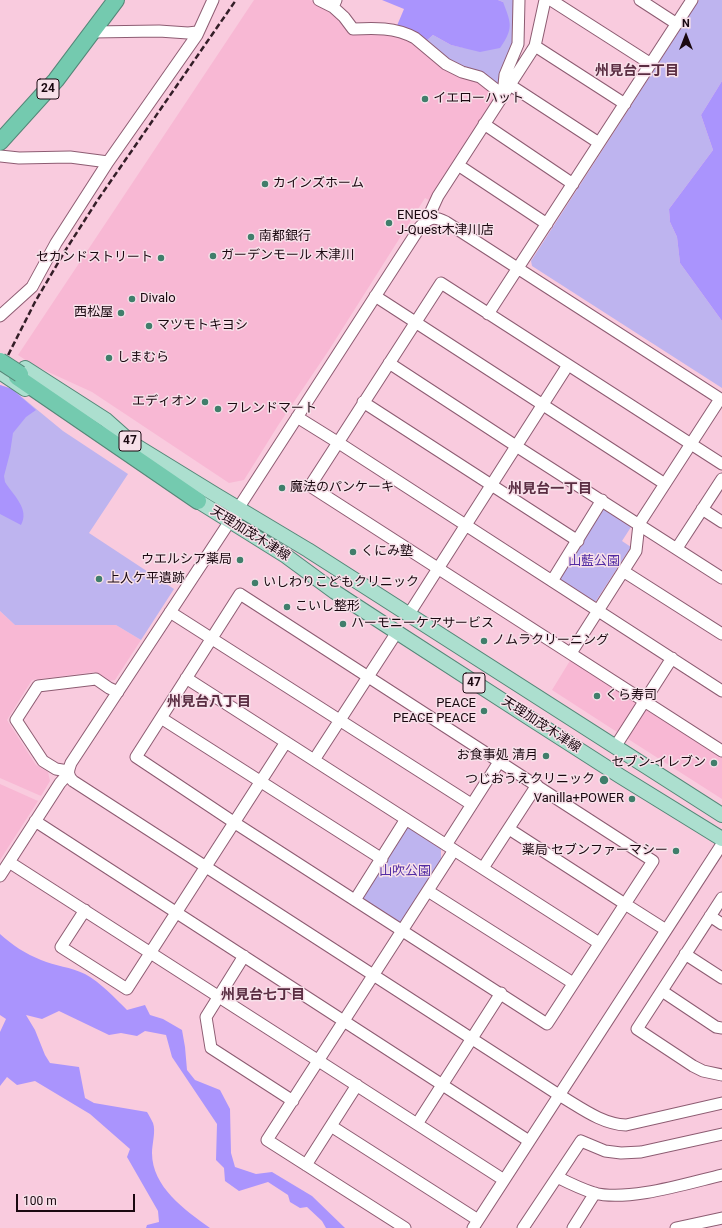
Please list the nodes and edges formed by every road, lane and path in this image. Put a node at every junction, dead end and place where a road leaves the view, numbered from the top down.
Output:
1 (116, 0) edge
2 (214, 0) edge
3 (319, 0) edge
4 (519, 0) edge
5 (545, 0) edge
6 (551, 0) edge
7 (640, 0) edge
8 (692, 0) edge
9 (334, 3) edge
10 (677, 24) junction
11 (92, 32) junction
12 (197, 32) junction
13 (535, 46) junction
14 (651, 64) junction
15 (510, 85) junction
16 (503, 95) junction
17 (624, 104) junction
18 (484, 124) junction
19 (0, 129) edge
20 (0, 142) edge
21 (599, 143) junction
22 (0, 156) edge
23 (108, 162) junction
24 (458, 166) junction
25 (573, 184) junction
26 (427, 220) junction
27 (547, 224) junction
28 (518, 268) junction
29 (375, 296) junction
30 (488, 314) junction
31 (0, 316) edge
32 (415, 322) junction
33 (0, 361) edge
34 (389, 362) junction
35 (568, 365) junction
36 (0, 366) edge
37 (0, 372) edge
38 (20, 376) junction
39 (721, 399) edge
40 (363, 402) junction
41 (542, 405) junction
42 (297, 417) junction
43 (338, 442) junction
44 (133, 444) joint
45 (691, 444) junction
46 (516, 446) junction
47 (722, 464) edge
48 (722, 479) edge
49 (665, 484) junction
50 (491, 485) junction
51 (602, 500) junction
52 (198, 501) joint
53 (238, 509) junction
54 (702, 509) junction
55 (230, 521) junction
56 (722, 522) edge
57 (639, 524) junction
58 (465, 526) junction
59 (578, 541) junction
60 (677, 548) junction
61 (438, 568) junction
62 (623, 571) junction
63 (722, 578) edge
64 (552, 581) junction
65 (598, 611) junction
66 (170, 612) junction
67 (408, 614) junction
68 (397, 632) junction
69 (722, 634) edge
70 (212, 638) junction
71 (571, 653) junction
72 (672, 658) junction
73 (367, 676) junction
74 (186, 678) junction
75 (722, 691) edge
76 (118, 692) junction
77 (644, 702) junction
78 (161, 718) junction
79 (340, 720) junction
80 (286, 742) junction
81 (615, 747) junction
82 (722, 751) edge
83 (314, 760) junction
84 (499, 762) junction
85 (68, 773) junction
86 (261, 783) junction
87 (537, 786) junction
88 (471, 804) junction
89 (722, 815) edge
90 (406, 819) junction
91 (35, 821) junction
92 (235, 823) junction
93 (509, 829) junction
94 (722, 839) edge
95 (722, 844) edge
96 (450, 847) junction
97 (382, 859) junction
98 (9, 862) junction
99 (206, 868) junction
100 (483, 868) junction
101 (0, 876) edge
102 (428, 891) junction
103 (722, 898) edge
104 (355, 900) junction
105 (625, 904) junction
106 (85, 910) junction
107 (177, 913) junction
108 (710, 916) junction
109 (722, 924) edge
110 (666, 930) junction
111 (403, 931) junction
112 (599, 943) junction
113 (151, 953) junction
114 (685, 954) junction
115 (244, 956) junction
116 (374, 976) junction
117 (722, 978) edge
118 (573, 983) junction
119 (662, 991) junction
120 (501, 993) junction
121 (219, 996) junction
122 (344, 1021) junction
123 (722, 1028) edge
124 (472, 1039) junction
125 (318, 1061) junction
126 (722, 1075) edge
127 (443, 1085) junction
128 (357, 1086) junction
129 (559, 1095) junction
130 (293, 1101) junction
131 (722, 1103) edge
132 (417, 1124) junction
133 (331, 1126) junction
134 (722, 1134) edge
135 (530, 1141) junction
136 (306, 1165) junction
137 (722, 1175) edge
138 (557, 1178) junction
139 (504, 1180) junction
140 (595, 1193) junction
141 (722, 1218) edge
142 (475, 1224) edge
143 (405, 1228) edge
144 (523, 1228) edge
145 (573, 1228) edge
146 (676, 1228) edge

1 - 11 highway, 24
2 - 12 street
3 - 9 street
4 - 16 street
5 - 13 street
6 - 14 street
7 - 10 street
8 - 10 street
9 - 16 street
10 - 14 street
11 - 12 street
11 - 19 highway, 24
11 - 20 highway, 24
12 - 23 street
13 - 15 street
13 - 17 street
14 - 17 street
15 - 16 street
15 - 21 street
16 - 18 street
17 - 21 street
18 - 24 street
18 - 25 street
21 - 25 street
22 - 23 street
23 - 31 street
24 - 26 street
24 - 27 street
25 - 27 street
26 - 28 street
26 - 29 street
27 - 28 street
28 - 30 street
28 - 39 street
29 - 32 street
29 - 42 street
30 - 32 street
30 - 35 street
32 - 34 street
32 - 41 street
33 - 38 highway, bridge
34 - 40 street
34 - 46 street
35 - 41 street
35 - 45 street
36 - 38 highway
37 - 38 main road
38 - 44 highway
38 - 52 highway
39 - 45 street
40 - 43 street
40 - 50 street
41 - 46 street
41 - 49 street
42 - 43 street
42 - 53 street
43 - 58 street
43 - 61 street
44 - 53 main road, 天理加茂木津線 / 47
45 - 47 street
45 - 49 street
46 - 50 street
46 - 51 street
48 - 54 street
49 - 57 street
50 - 58 street
50 - 59 street
51 - 57 street
51 - 59 street
52 - 55 main road, 天理加茂木津線 / 47
53 - 55 street
53 - 67 main road, 天理加茂木津線 / 47
54 - 56 street
54 - 60 street
55 - 66 street
55 - 68 main road, 天理加茂木津線 / 47
57 - 60 street
57 - 62 street
58 - 61 street
58 - 64 street
59 - 64 street
60 - 63 street
61 - 67 street
61 - 71 street
62 - 65 street
62 - 69 street
64 - 65 street
65 - 71 street
65 - 72 street
66 - 70 street
66 - 76 street
67 - 81 main road, 天理加茂木津線 / 47
68 - 73 street
68 - 94 main road, 天理加茂木津線 / 47
70 - 73 street
70 - 74 street
70 - 79 street
71 - 77 street
72 - 75 street
72 - 77 street
73 - 79 street
73 - 84 street
74 - 78 street
74 - 80 street
76 - 85 street
76 - 85 street
77 - 81 street
77 - 82 street
78 - 86 street
78 - 92 street
79 - 83 street
79 - 88 street
80 - 83 street
80 - 86 street
81 - 89 main road, 天理加茂木津線 / 47
83 - 90 street
84 - 87 street
84 - 88 street
85 - 91 street
85 - 99 street
86 - 92 street
86 - 97 street
87 - 93 street
87 - 105 street
88 - 96 street
90 - 96 street
90 - 97 street
91 - 98 street
91 - 107 street
92 - 99 street
92 - 104 street
93 - 100 street
93 - 105 street
95 - 110 street
96 - 100 street
96 - 102 street
97 - 104 street
98 - 101 street
98 - 106 street
99 - 107 street
99 - 116 street
100 - 112 street
102 - 111 street
102 - 118 street
103 - 108 street
104 - 111 street
105 - 110 street
105 - 112 street
106 - 113 street
106 - 113 street
107 - 113 street
107 - 115 street
108 - 109 street
108 - 114 street
110 - 129 street
111 - 116 street
111 - 120 street
112 - 118 street
113 - 121 street
114 - 117 street
114 - 119 street
115 - 121 street
115 - 122 street
116 - 122 street
116 - 124 street
118 - 120 street
119 - 123 street
119 - 126 street
120 - 124 street
121 - 125 street
121 - 130 street
122 - 125 street
122 - 127 street
124 - 127 street
124 - 129 street
125 - 128 street
125 - 130 street
127 - 132 street
127 - 135 street
128 - 132 street
128 - 133 street
129 - 131 street
129 - 135 street
130 - 136 street
132 - 139 street
133 - 136 street
133 - 142 street
134 - 138 street
135 - 139 street
136 - 143 street
137 - 140 street
138 - 140 street
138 - 144 street
139 - 142 street
140 - 145 street
141 - 146 street

